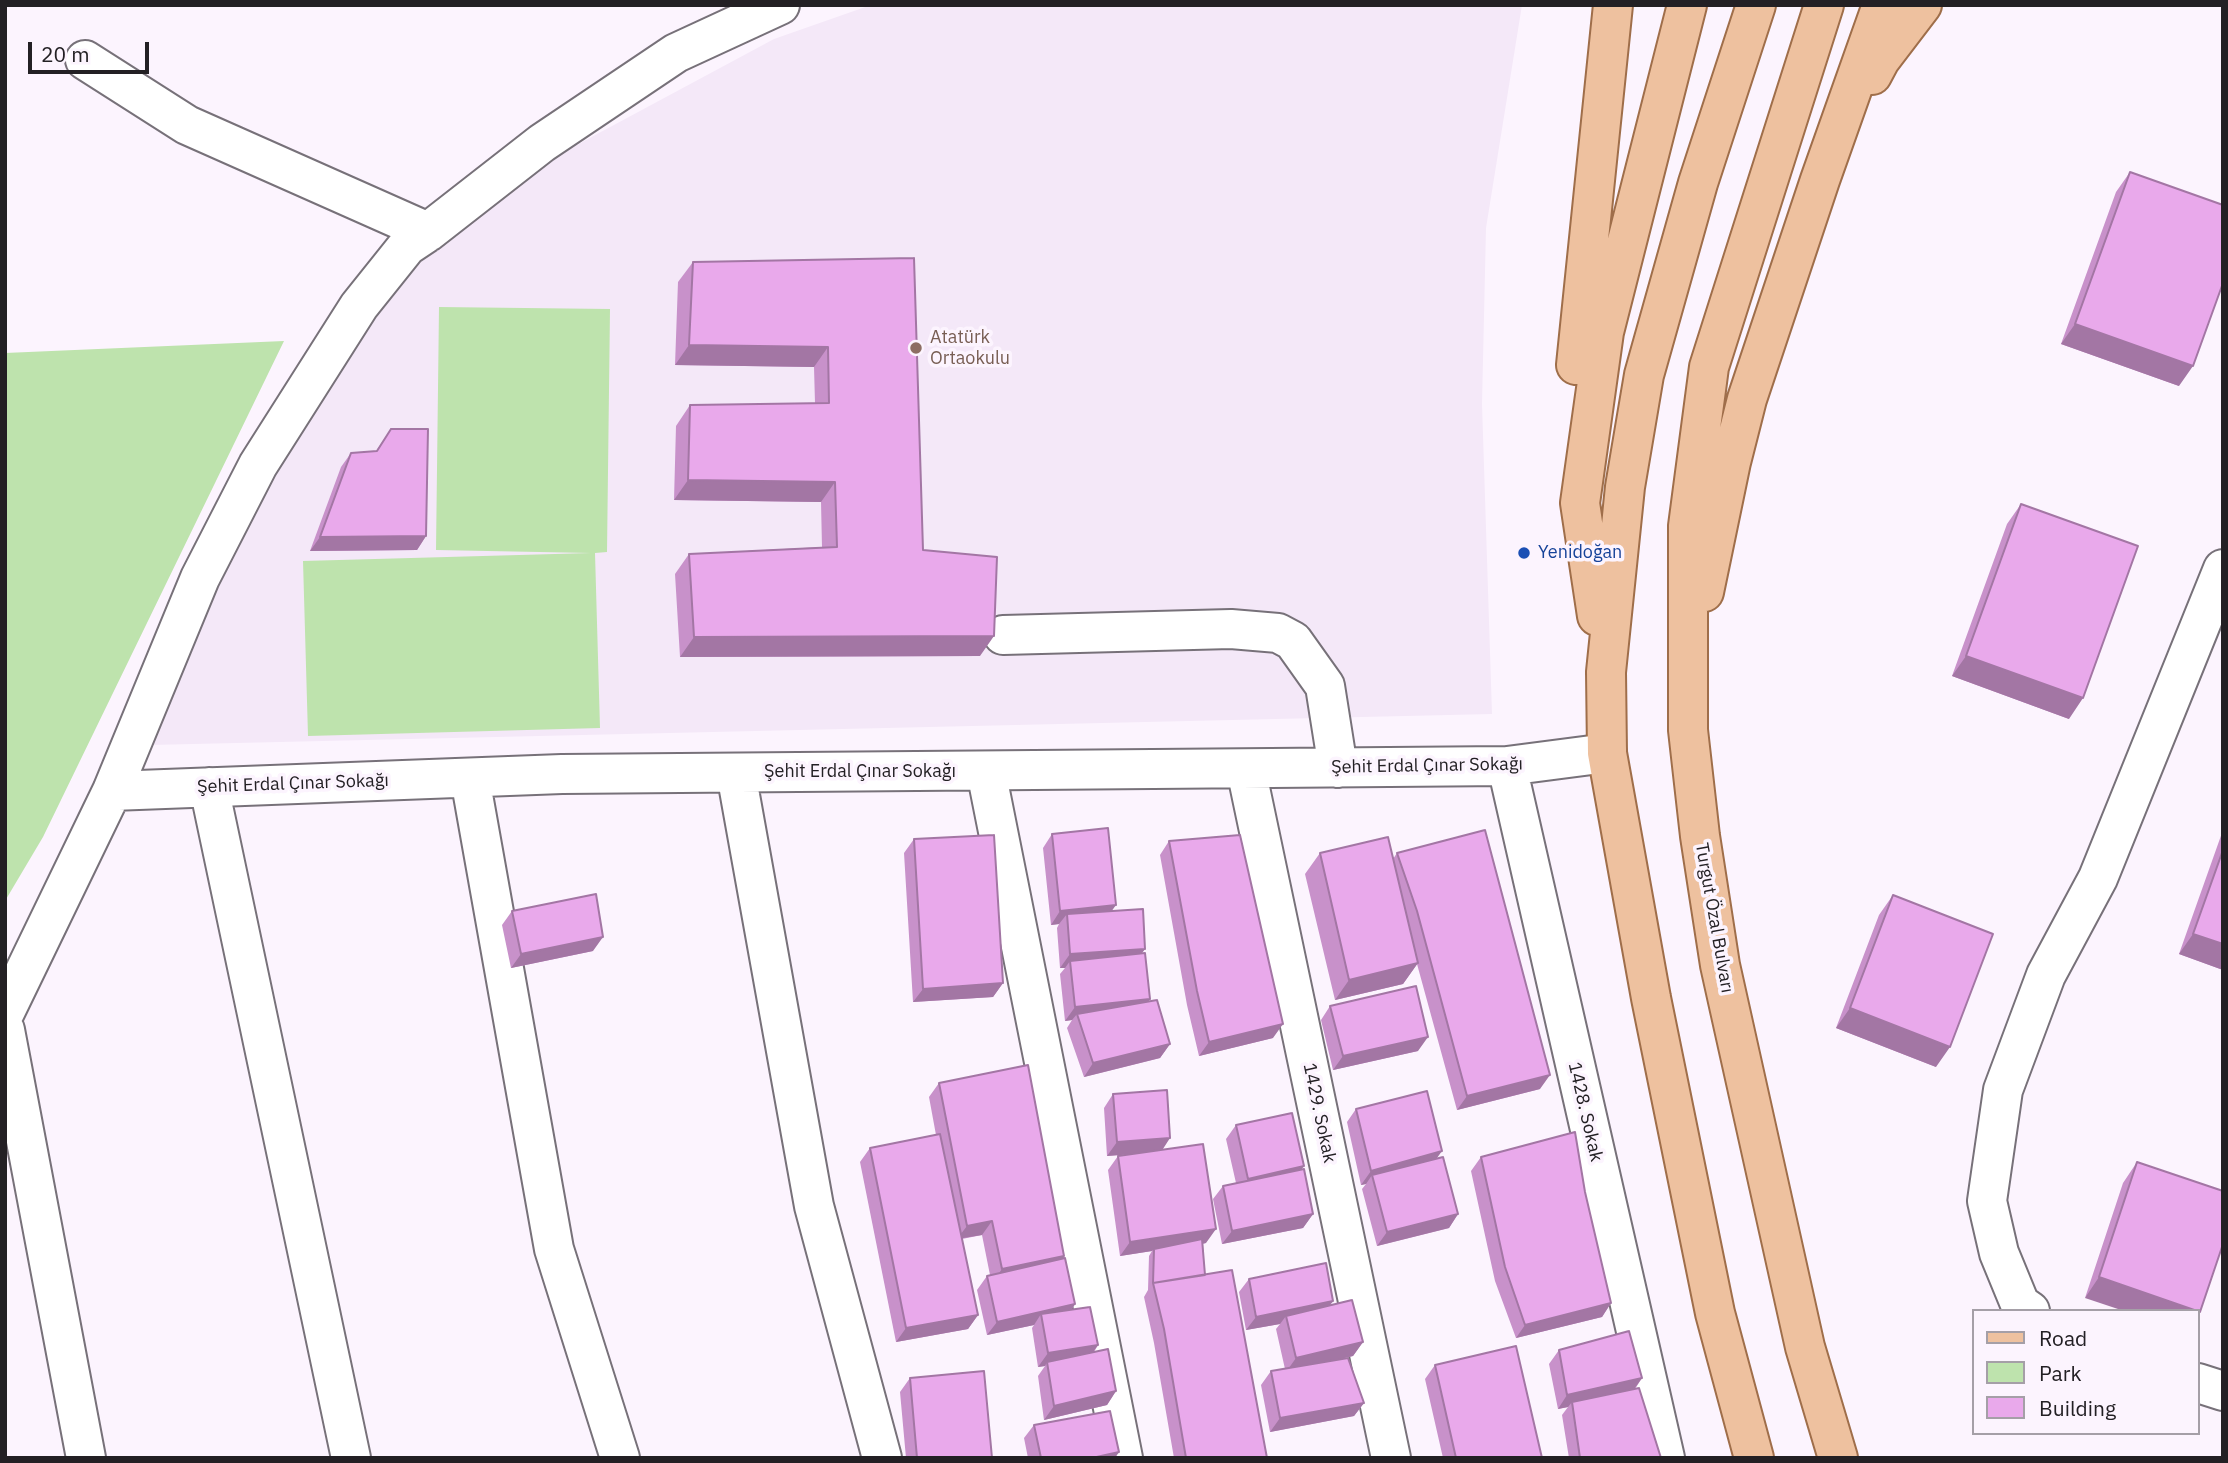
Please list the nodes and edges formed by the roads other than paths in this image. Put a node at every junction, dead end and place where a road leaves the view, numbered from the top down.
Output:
1 (780, 5) edge
2 (1614, 5) edge
3 (1687, 5) edge
4 (1756, 5) edge
5 (1824, 5) edge
6 (1882, 5) edge
7 (1922, 5) edge
8 (85, 60) dead end
9 (1820, 180) junction
10 (428, 232) junction
11 (1580, 503) junction
12 (2223, 569) edge
13 (1003, 635) dead end
14 (1606, 672) junction
15 (1688, 730) junction
16 (1607, 753) junction
17 (1507, 766) junction
18 (1338, 768) junction
19 (1246, 769) junction
20 (986, 771) junction
21 (736, 773) junction
22 (470, 778) junction
23 (209, 787) junction
24 (111, 791) junction
25 (5, 1012) edge
26 (5, 1030) edge
27 (2027, 1309) edge
28 (2200, 1384) edge
29 (2223, 1391) edge
30 (86, 1458) edge
31 (351, 1458) edge
32 (620, 1458) edge
33 (882, 1458) edge
34 (1123, 1458) edge
35 (1391, 1458) edge
36 (1665, 1458) edge
37 (1754, 1458) edge
38 (1838, 1458) edge

1 - 10 street
2 - 11 main road
3 - 11 main road
4 - 14 main road
5 - 15 main road, Turgut Özal Bulvarı
6 - 9 main road
7 - 9 main road
8 - 10 street
9 - 15 main road
10 - 24 street
11 - 14 main road
12 - 27 street
13 - 18 street
14 - 16 main road
15 - 38 main road, Turgut Özal Bulvarı
16 - 17 street, Şehit Erdal Çınar Sokağı
16 - 37 main road
17 - 18 street, Şehit Erdal Çınar Sokağı
17 - 36 street, 1428. Sokak
18 - 19 street, Şehit Erdal Çınar Sokağı
19 - 20 street, Şehit Erdal Çınar Sokağı
19 - 35 street, 1429. Sokak
20 - 21 street, Şehit Erdal Çınar Sokağı
20 - 34 street
21 - 22 street, Şehit Erdal Çınar Sokağı
21 - 33 street
22 - 23 street, Şehit Erdal Çınar Sokağı
22 - 32 street
23 - 24 street, Şehit Erdal Çınar Sokağı
23 - 31 street
24 - 25 street
26 - 30 street
28 - 29 street

